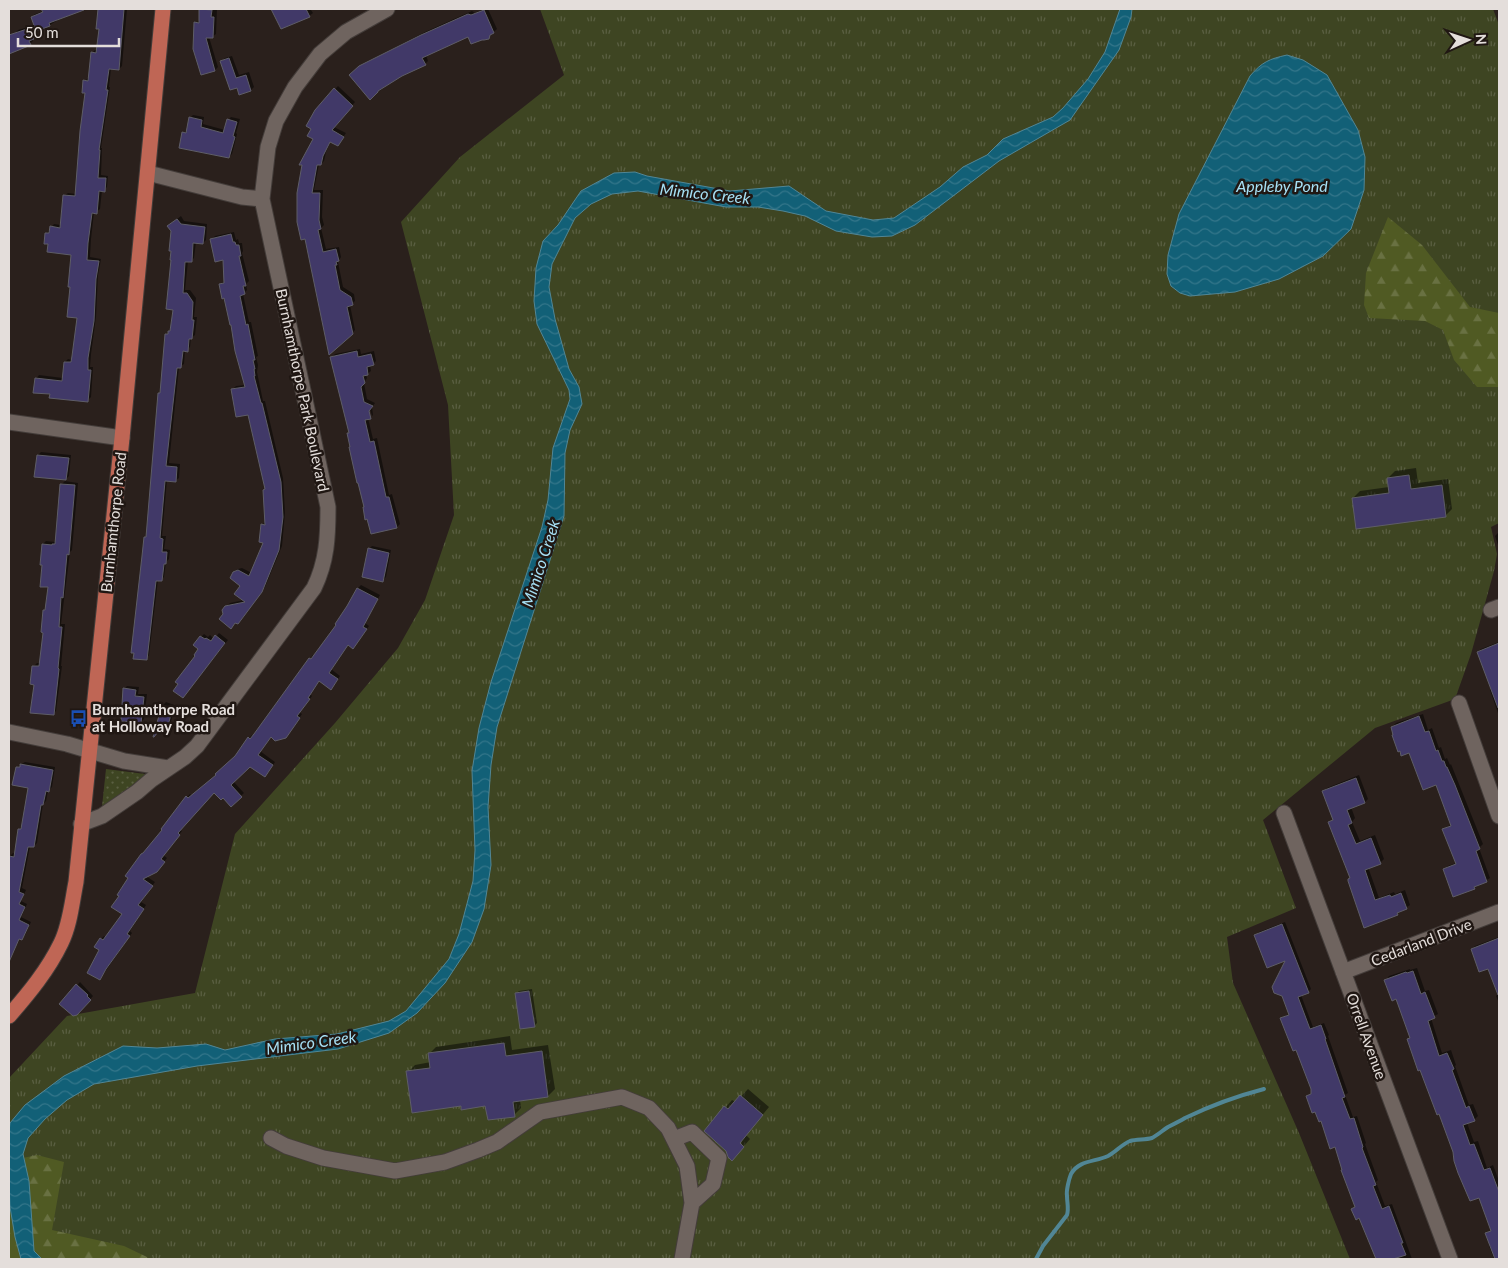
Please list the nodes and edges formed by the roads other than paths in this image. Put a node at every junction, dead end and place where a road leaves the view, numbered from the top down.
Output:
1 (163, 9) edge
2 (387, 9) edge
3 (148, 173) junction
4 (262, 199) junction
5 (9, 422) edge
6 (122, 438) junction
7 (1459, 702) dead end
8 (9, 732) edge
9 (89, 750) junction
10 (168, 768) junction
11 (1284, 813) dead end
12 (1499, 816) edge
13 (81, 824) junction
14 (1499, 912) edge
15 (1344, 972) junction
16 (9, 1016) edge
17 (271, 1138) dead end
18 (674, 1140) junction
19 (692, 1203) junction
20 (682, 1259) edge
21 (1450, 1259) edge

1 - 3 main road, Burnhamthorpe Road
2 - 4 street, Burnhamthorpe Park Boulevard
3 - 4 street
3 - 6 main road, Burnhamthorpe Road
4 - 10 street, Burnhamthorpe Park Boulevard
5 - 6 street
6 - 9 main road, Burnhamthorpe Road
7 - 12 street
8 - 9 street
9 - 10 street
9 - 13 main road, Burnhamthorpe Road
10 - 13 street, Burnhamthorpe Park Boulevard
11 - 15 street, Orrell Avenue
13 - 16 main road, Burnhamthorpe Road
14 - 15 street, Cedarland Drive
15 - 21 street, Orrell Avenue
17 - 18 street
18 - 19 street
18 - 19 street
19 - 20 street

